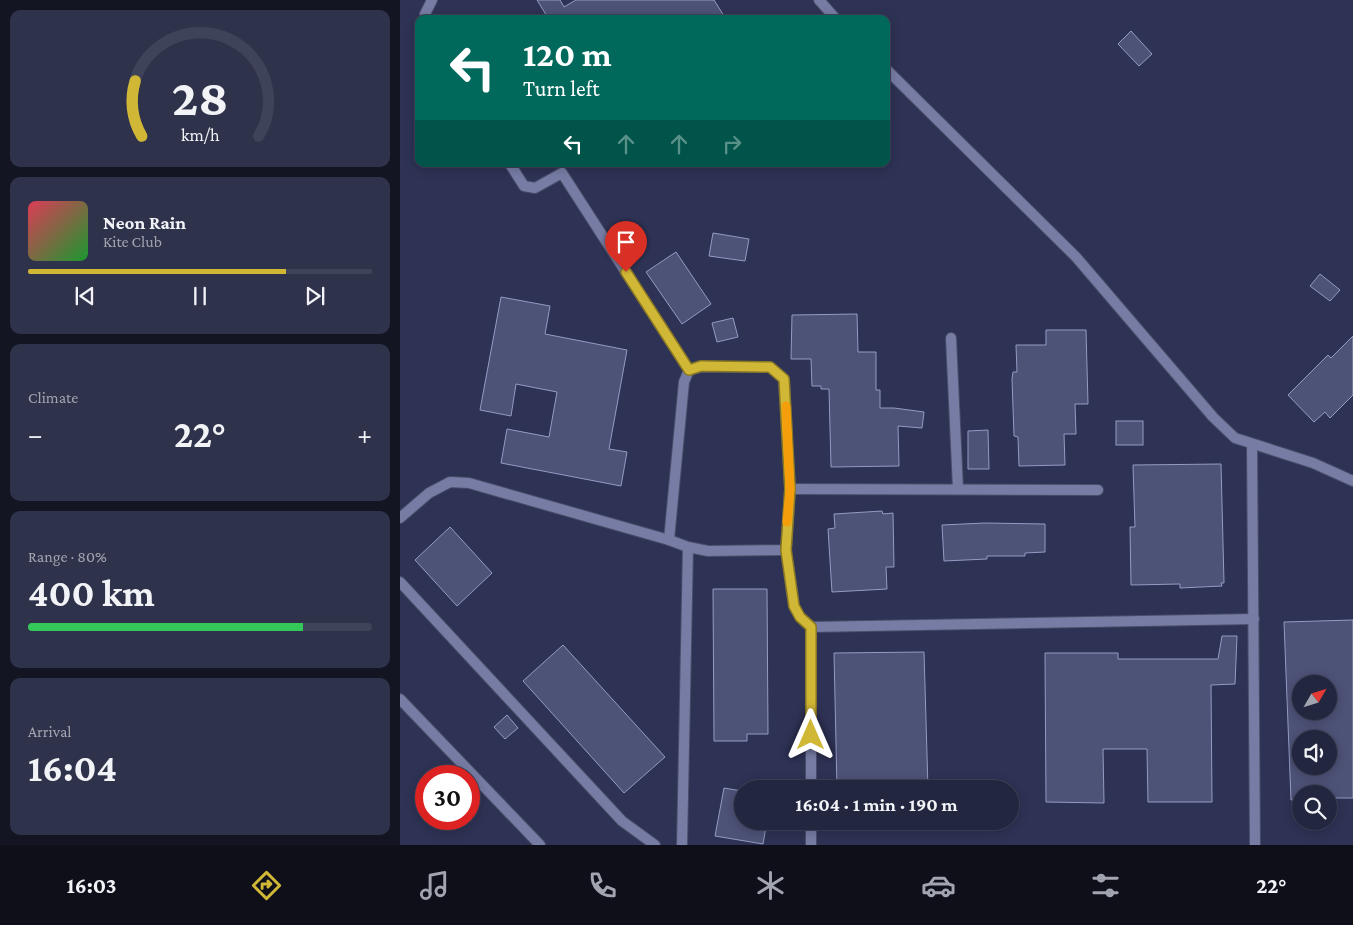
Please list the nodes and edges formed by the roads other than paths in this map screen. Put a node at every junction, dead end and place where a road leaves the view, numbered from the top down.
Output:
1 (432, 0) edge
2 (819, 0) edge
3 (425, 15) edge
4 (832, 15) edge
5 (890, 73) edge
6 (512, 167) edge
7 (951, 338) dead end
8 (689, 370) junction
9 (1252, 444) junction
10 (1353, 481) edge
11 (790, 489) junction
12 (958, 489) junction
13 (1098, 490) dead end
14 (400, 518) edge
15 (669, 540) junction
16 (688, 547) junction
17 (786, 550) junction
18 (400, 582) edge
19 (1254, 619) junction
20 (811, 627) junction
21 (400, 699) edge
22 (811, 780) edge
23 (811, 830) edge
24 (540, 845) edge
25 (655, 845) edge
26 (682, 845) edge
27 (811, 845) edge
28 (1255, 845) edge

1 - 3 street
2 - 4 street
5 - 9 street
6 - 8 street
7 - 12 street
8 - 11 street
8 - 15 street
9 - 10 street
9 - 19 street
11 - 12 street
11 - 17 street
12 - 13 street
14 - 15 street
15 - 16 street
16 - 17 street
16 - 26 street
17 - 20 street
18 - 25 street
19 - 20 street
19 - 28 street
20 - 22 street
21 - 24 street
23 - 27 street

